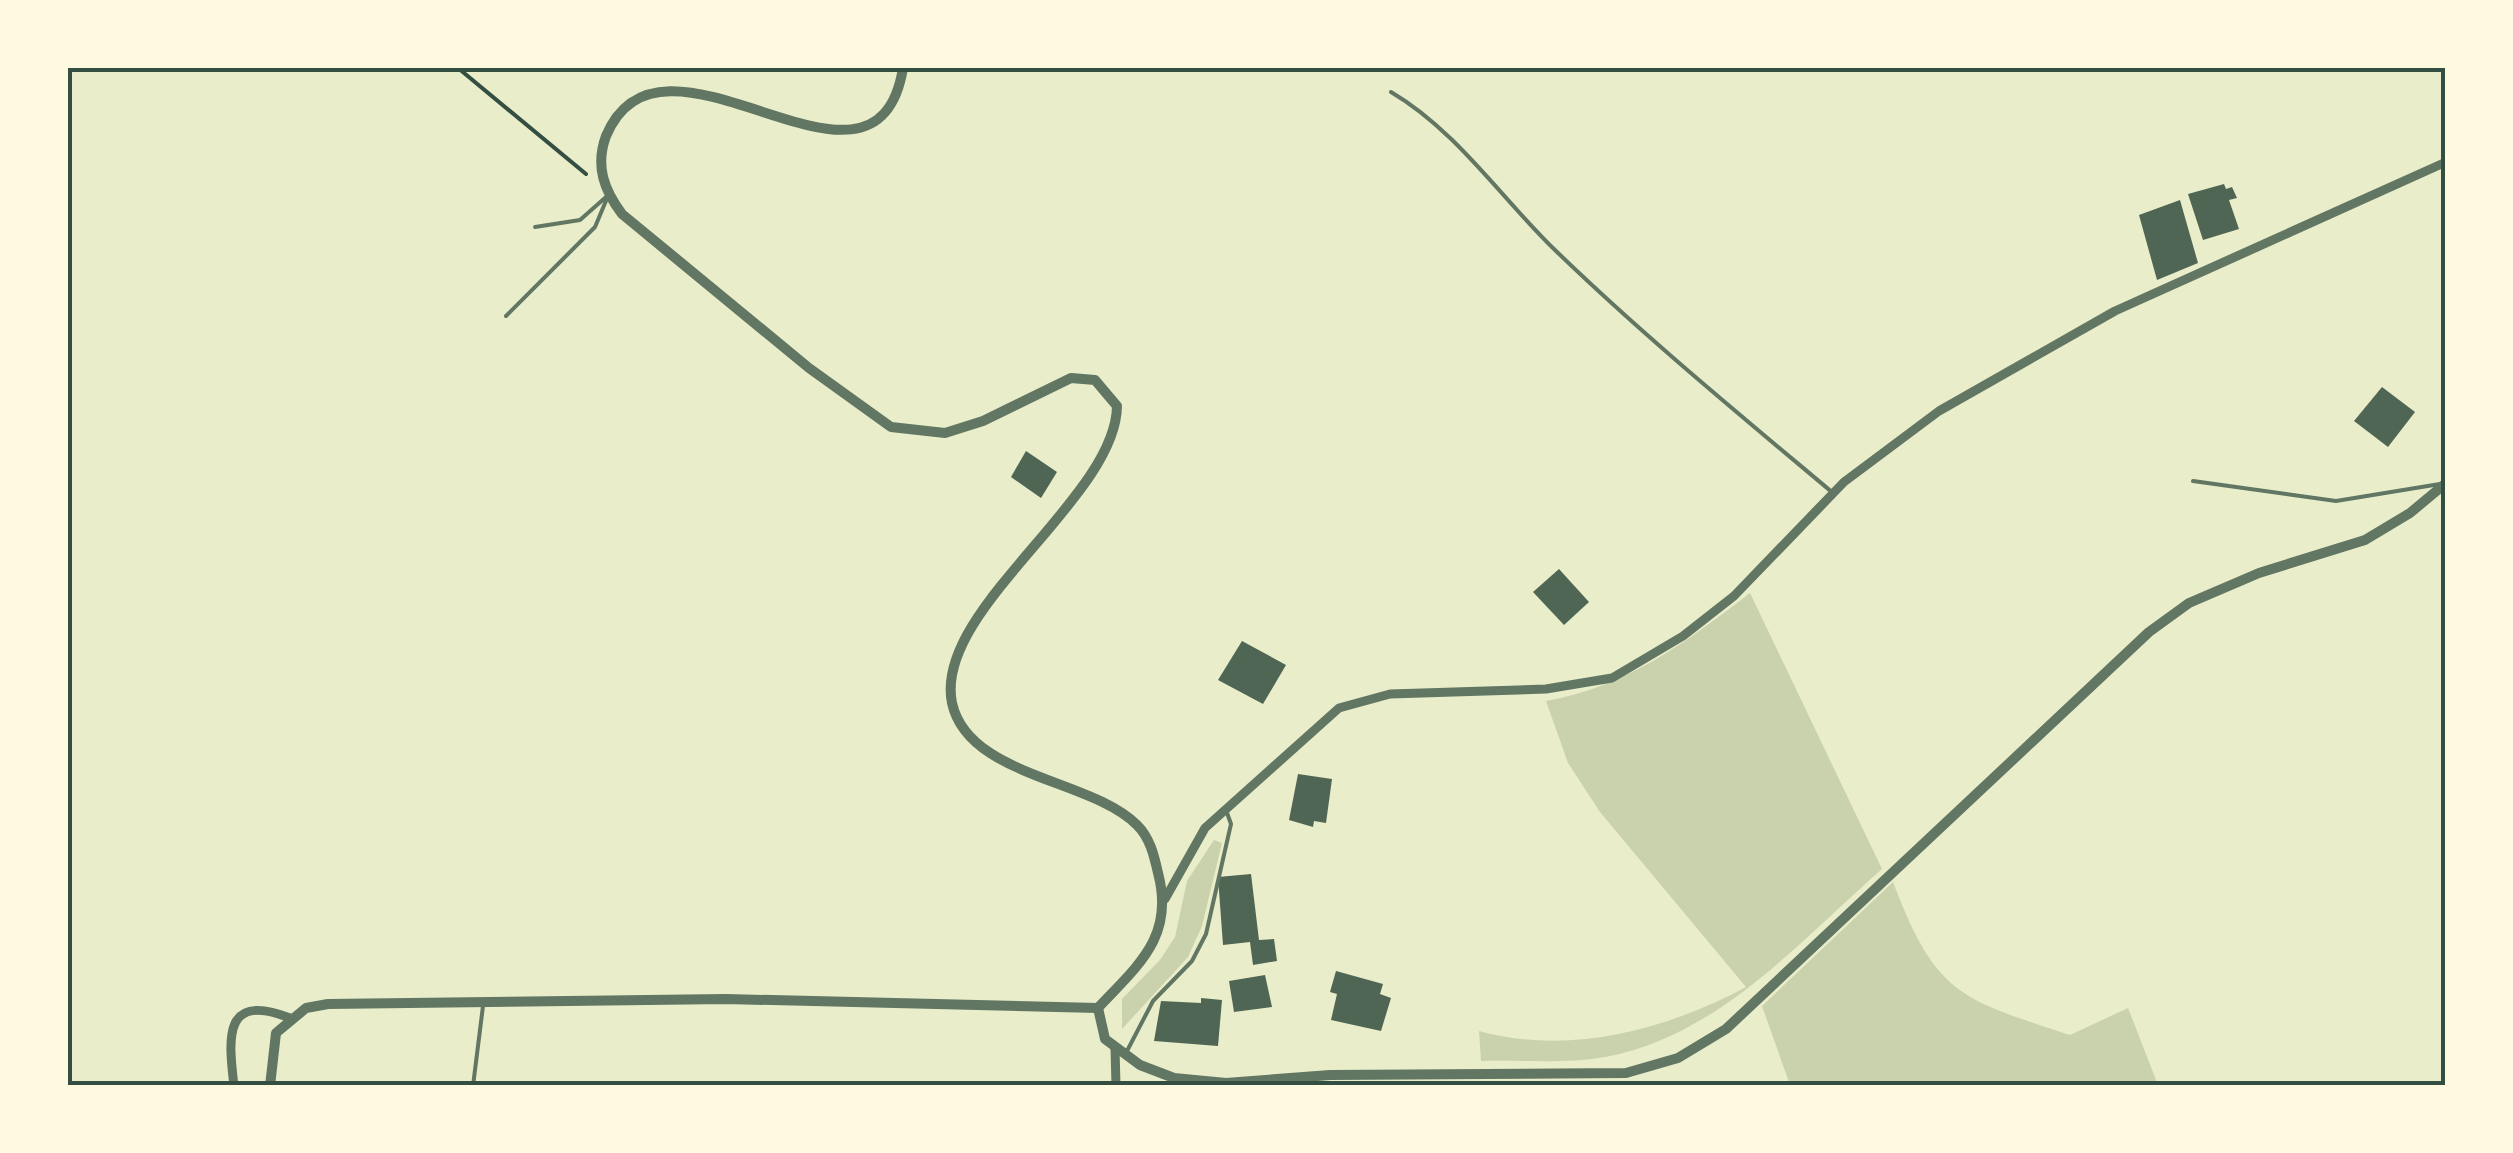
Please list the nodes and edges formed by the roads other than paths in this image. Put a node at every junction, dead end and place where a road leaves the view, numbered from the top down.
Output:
1 (902, 68) edge
2 (1391, 92) dead end
3 (2446, 162) edge
4 (608, 196) junction
5 (535, 227) dead end
6 (506, 316) dead end
7 (2193, 481) dead end
8 (2445, 484) edge
9 (1833, 493) junction
10 (1226, 808) junction
11 (1165, 899) junction
12 (483, 1002) junction
13 (1098, 1008) junction
14 (290, 1018) junction
15 (1120, 1052) junction
16 (1229, 1084) edge
17 (234, 1086) edge
18 (270, 1086) edge
19 (473, 1086) edge
20 (1116, 1086) edge

1 - 4 street
2 - 9 lane
3 - 9 street
4 - 5 lane
4 - 6 lane
4 - 11 street
7 - 8 lane
8 - 16 street
9 - 10 street
10 - 11 street
10 - 15 lane
11 - 13 street
12 - 13 street
12 - 14 street
12 - 19 lane
13 - 15 street
14 - 17 street
14 - 18 street
15 - 16 street
15 - 20 street

